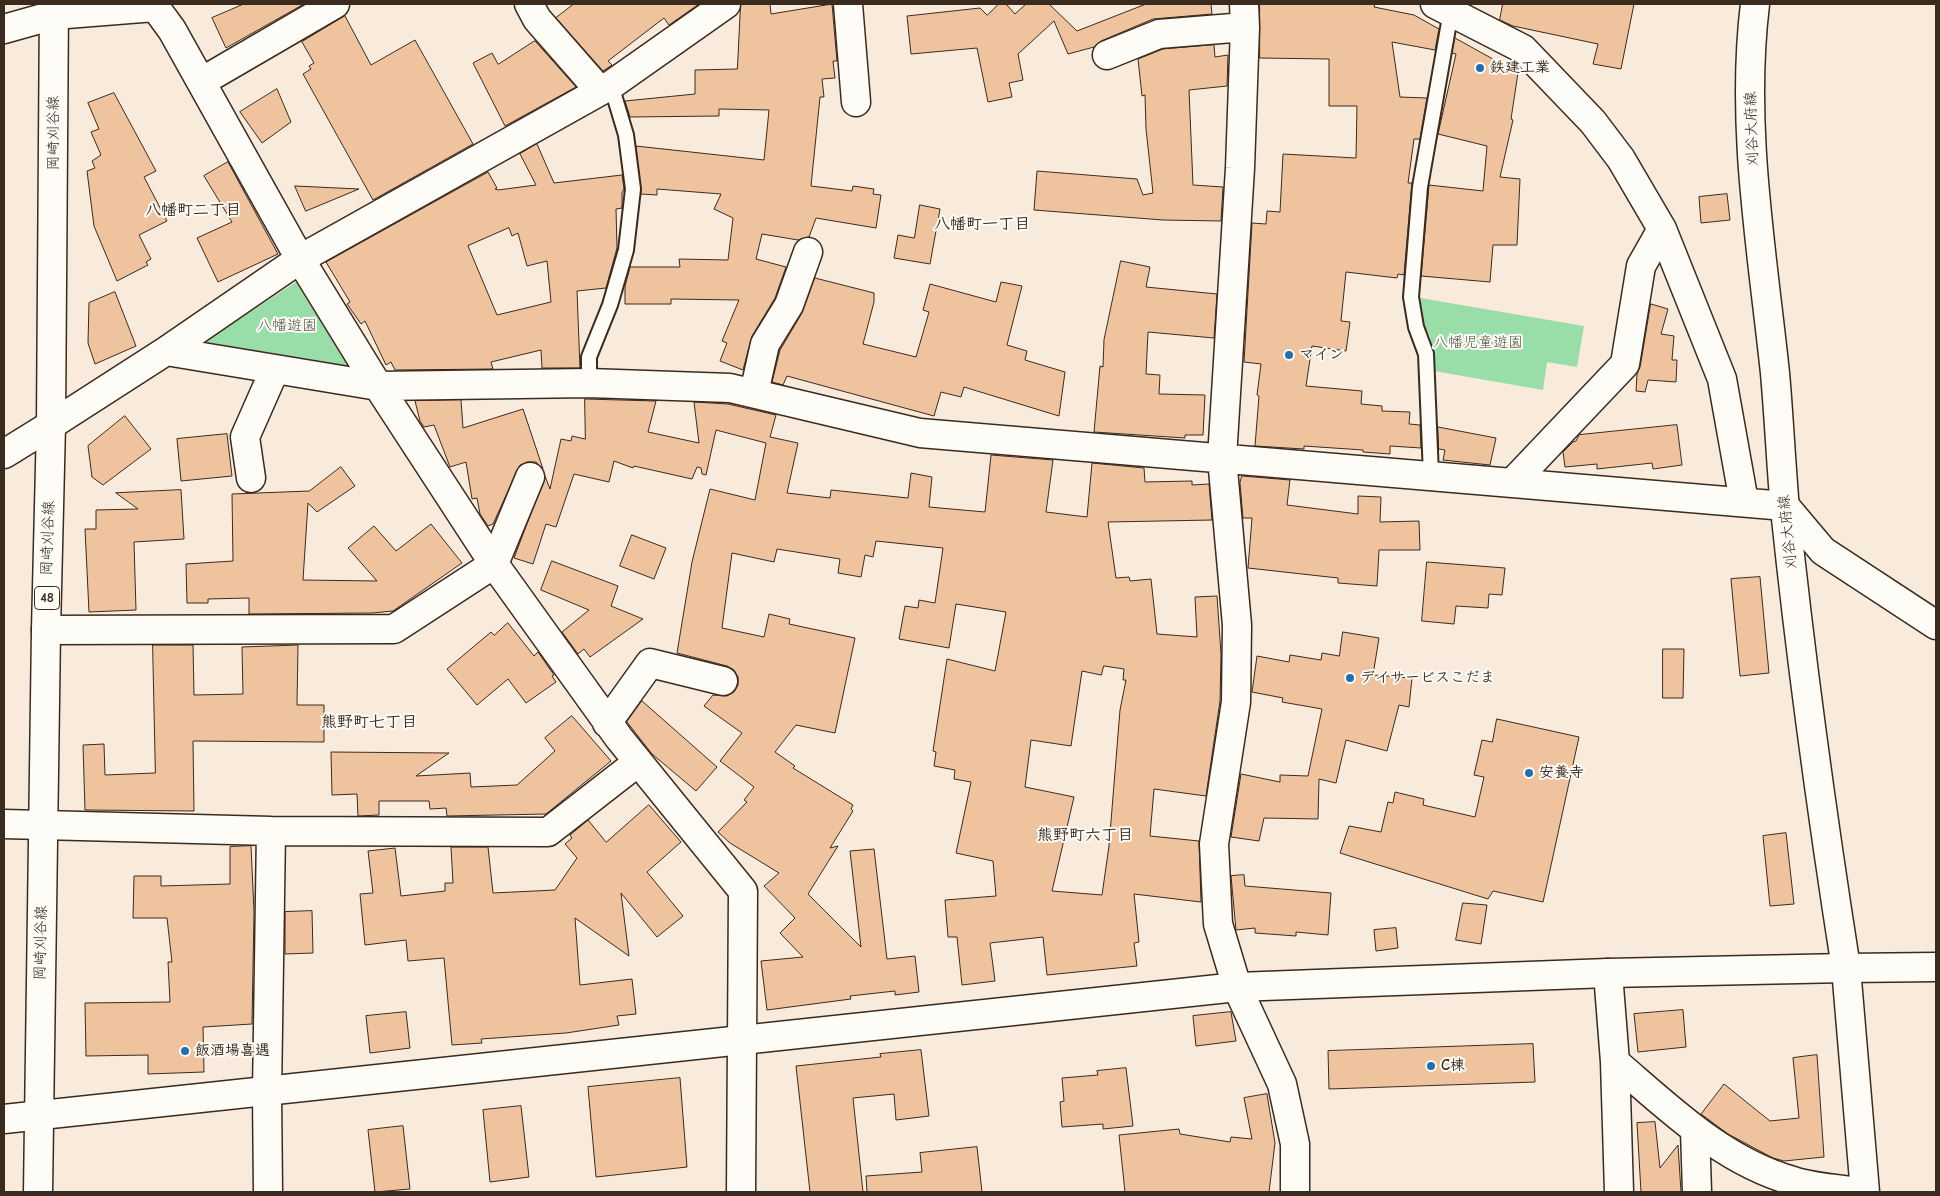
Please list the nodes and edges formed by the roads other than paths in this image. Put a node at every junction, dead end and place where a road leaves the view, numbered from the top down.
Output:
1 (334, 4) edge
2 (528, 4) edge
3 (726, 4) edge
4 (848, 4) edge
5 (1755, 4) edge
6 (1446, 6) edge
7 (54, 10) edge
8 (162, 11) edge
9 (1244, 15) edge
10 (4, 29) edge
11 (1107, 55) dead end
12 (201, 82) junction
13 (606, 88) junction
14 (856, 102) dead end
15 (1662, 229) junction
16 (808, 252) dead end
17 (300, 259) junction
18 (166, 351) junction
19 (275, 369) junction
20 (589, 383) junction
21 (378, 386) junction
22 (754, 393) junction
23 (52, 425) junction
24 (5, 451) edge
25 (1222, 458) junction
26 (1431, 475) junction
27 (530, 477) dead end
28 (251, 478) dead end
29 (1513, 482) junction
30 (1744, 502) junction
31 (1785, 506) junction
32 (494, 564) junction
33 (1936, 625) edge
34 (46, 630) junction
35 (723, 681) dead end
36 (607, 723) junction
37 (638, 762) junction
38 (4, 824) edge
39 (42, 825) junction
40 (271, 831) junction
41 (1936, 967) edge
42 (1846, 968) junction
43 (1608, 973) junction
44 (1237, 987) junction
45 (742, 1040) junction
46 (1614, 1062) junction
47 (267, 1093) junction
48 (39, 1115) junction
49 (4, 1120) edge
50 (1695, 1130) junction
51 (38, 1192) edge
52 (268, 1192) edge
53 (742, 1192) edge
54 (1295, 1192) edge
55 (1619, 1192) edge
56 (1697, 1192) edge
57 (1861, 1192) edge
58 (1865, 1192) edge

1 - 12 street
2 - 13 street
3 - 13 street
4 - 14 street
5 - 31 street, 刈谷大府線
6 - 15 street
6 - 26 lane
7 - 8 street
7 - 10 street
7 - 23 street, 岡崎刈谷線 / 48
8 - 12 street
9 - 11 street
9 - 25 street
12 - 17 street
13 - 17 street
13 - 20 lane
15 - 29 street
15 - 30 street
16 - 22 street
17 - 18 street
17 - 21 street
18 - 19 street
18 - 23 street
19 - 21 street
19 - 28 street
20 - 21 street
20 - 22 street
21 - 32 street
22 - 25 street
23 - 24 street
23 - 34 street, 岡崎刈谷線 / 48
25 - 26 street
25 - 44 street
26 - 29 street
27 - 32 street
29 - 30 street
30 - 31 street
31 - 33 street
31 - 42 street, 刈谷大府線
32 - 34 street
32 - 36 street
34 - 39 street, 岡崎刈谷線 / 48
35 - 36 street
36 - 37 street
37 - 40 street
37 - 45 street
38 - 39 street
39 - 40 street
39 - 48 street, 岡崎刈谷線 / 48
40 - 47 street
41 - 42 street
42 - 43 street
42 - 58 street, 刈谷大府線
43 - 44 street
43 - 46 street
44 - 45 street
44 - 54 street
45 - 47 street
45 - 53 street
46 - 50 street
46 - 55 street
47 - 48 street
47 - 52 street
48 - 49 street
48 - 51 street, 岡崎刈谷線 / 48
50 - 56 street
50 - 57 street

